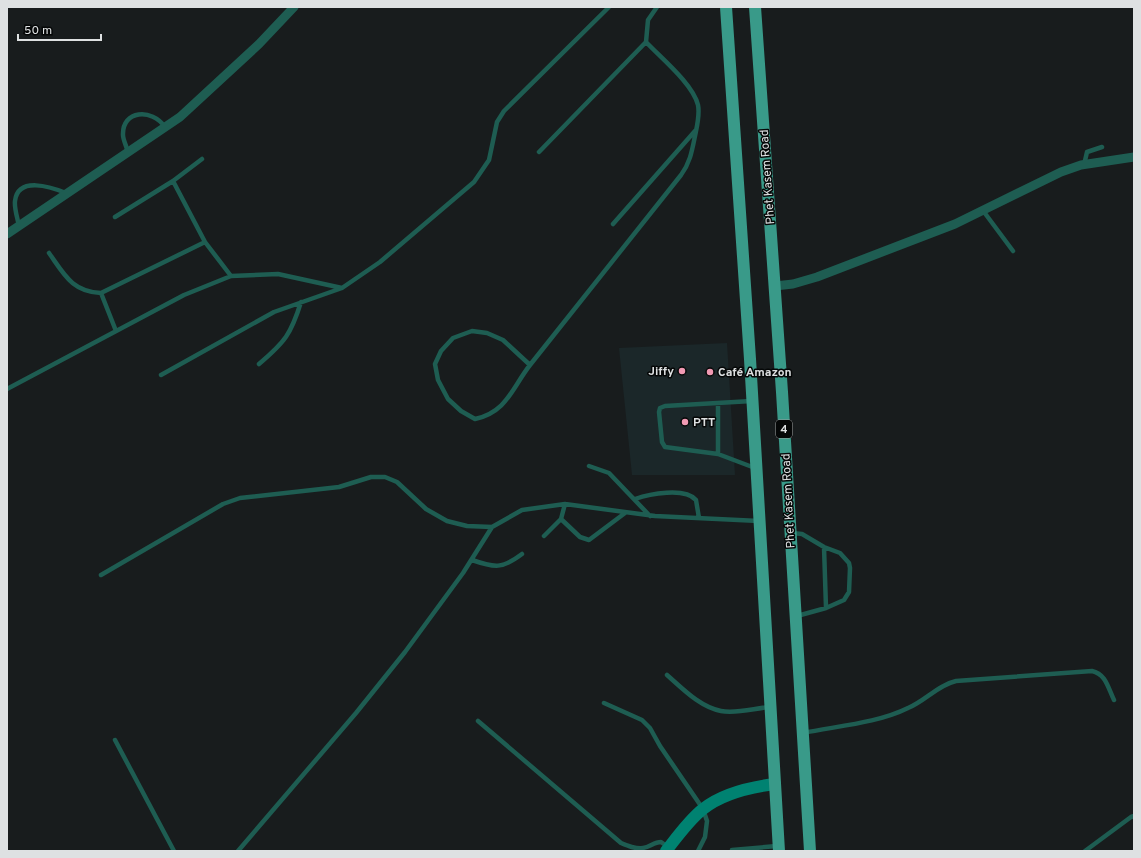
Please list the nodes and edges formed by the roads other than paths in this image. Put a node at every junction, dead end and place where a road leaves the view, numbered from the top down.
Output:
1 (294, 7) edge
2 (609, 7) edge
3 (657, 7) edge
4 (726, 7) edge
5 (755, 7) edge
6 (646, 42) junction
7 (165, 128) junction
8 (696, 129) junction
9 (1102, 147) dead end
10 (540, 152) dead end
11 (128, 153) junction
12 (1134, 156) edge
13 (202, 159) dead end
14 (1084, 165) junction
15 (173, 181) junction
16 (67, 194) junction
17 (984, 212) junction
18 (115, 217) dead end
19 (613, 224) dead end
20 (19, 227) junction
21 (7, 234) edge
22 (205, 242) junction
23 (1013, 251) dead end
24 (48, 253) dead end
25 (231, 276) junction
26 (775, 286) junction
27 (342, 288) junction
28 (101, 293) junction
29 (301, 302) junction
30 (116, 331) junction
31 (259, 364) dead end
32 (530, 365) junction
33 (161, 375) dead end
34 (7, 389) edge
35 (752, 401) junction
36 (718, 403) junction
37 (718, 454) junction
38 (589, 466) dead end
39 (757, 468) junction
40 (635, 499) junction
41 (565, 504) junction
42 (625, 513) junction
43 (650, 516) junction
44 (699, 518) junction
45 (561, 519) junction
46 (759, 521) junction
47 (492, 527) junction
48 (790, 533) junction
49 (544, 536) dead end
50 (824, 547) junction
51 (522, 554) dead end
52 (472, 560) junction
53 (101, 574) dead end
54 (826, 608) junction
55 (795, 617) junction
56 (667, 675) dead end
57 (1114, 700) dead end
58 (604, 703) dead end
59 (770, 706) junction
60 (478, 721) dead end
61 (803, 733) junction
62 (115, 740) dead end
63 (775, 784) junction
64 (703, 809) junction
65 (1134, 816) edge
66 (668, 849) edge
67 (779, 849) edge
68 (732, 850) edge
69 (174, 851) edge
70 (238, 851) edge
71 (698, 851) edge
72 (810, 851) edge
73 (1085, 851) edge

1 - 7 street
2 - 27 lane
3 - 6 lane
4 - 35 main road
5 - 26 main road, Phet Kasem Road / 4
6 - 8 lane
6 - 10 lane
7 - 11 street
7 - 11 lane
8 - 19 lane
8 - 32 lane
9 - 14 lane
11 - 16 street
12 - 14 street
13 - 15 lane
14 - 17 street
15 - 18 lane
15 - 22 lane
16 - 20 street
16 - 20 lane
17 - 23 lane
17 - 26 street
20 - 21 street
22 - 25 lane
22 - 28 lane
24 - 28 lane
25 - 27 lane
25 - 30 lane
26 - 48 main road, Phet Kasem Road / 4
27 - 29 lane
28 - 30 lane
29 - 31 lane
29 - 33 lane
30 - 34 lane
32 - 32 lane
35 - 36 lane
35 - 39 main road
36 - 37 lane
36 - 37 lane
37 - 39 lane
38 - 40 lane
39 - 46 main road
40 - 43 lane
40 - 44 lane
41 - 42 lane
41 - 45 lane
41 - 47 lane
42 - 43 lane
42 - 45 lane
43 - 44 lane
44 - 46 lane
45 - 49 lane
46 - 59 main road
47 - 52 lane
47 - 53 lane
48 - 50 lane
48 - 55 main road, Phet Kasem Road / 4
50 - 54 lane
50 - 54 lane
51 - 52 lane
52 - 70 lane
54 - 55 lane
55 - 61 main road, Phet Kasem Road / 4
56 - 59 lane
57 - 61 lane
58 - 64 lane
59 - 63 main road
60 - 66 lane
61 - 72 main road, Phet Kasem Road / 4
62 - 69 lane
63 - 64 street
63 - 67 main road
64 - 66 street
64 - 71 lane
65 - 73 lane
67 - 68 lane

